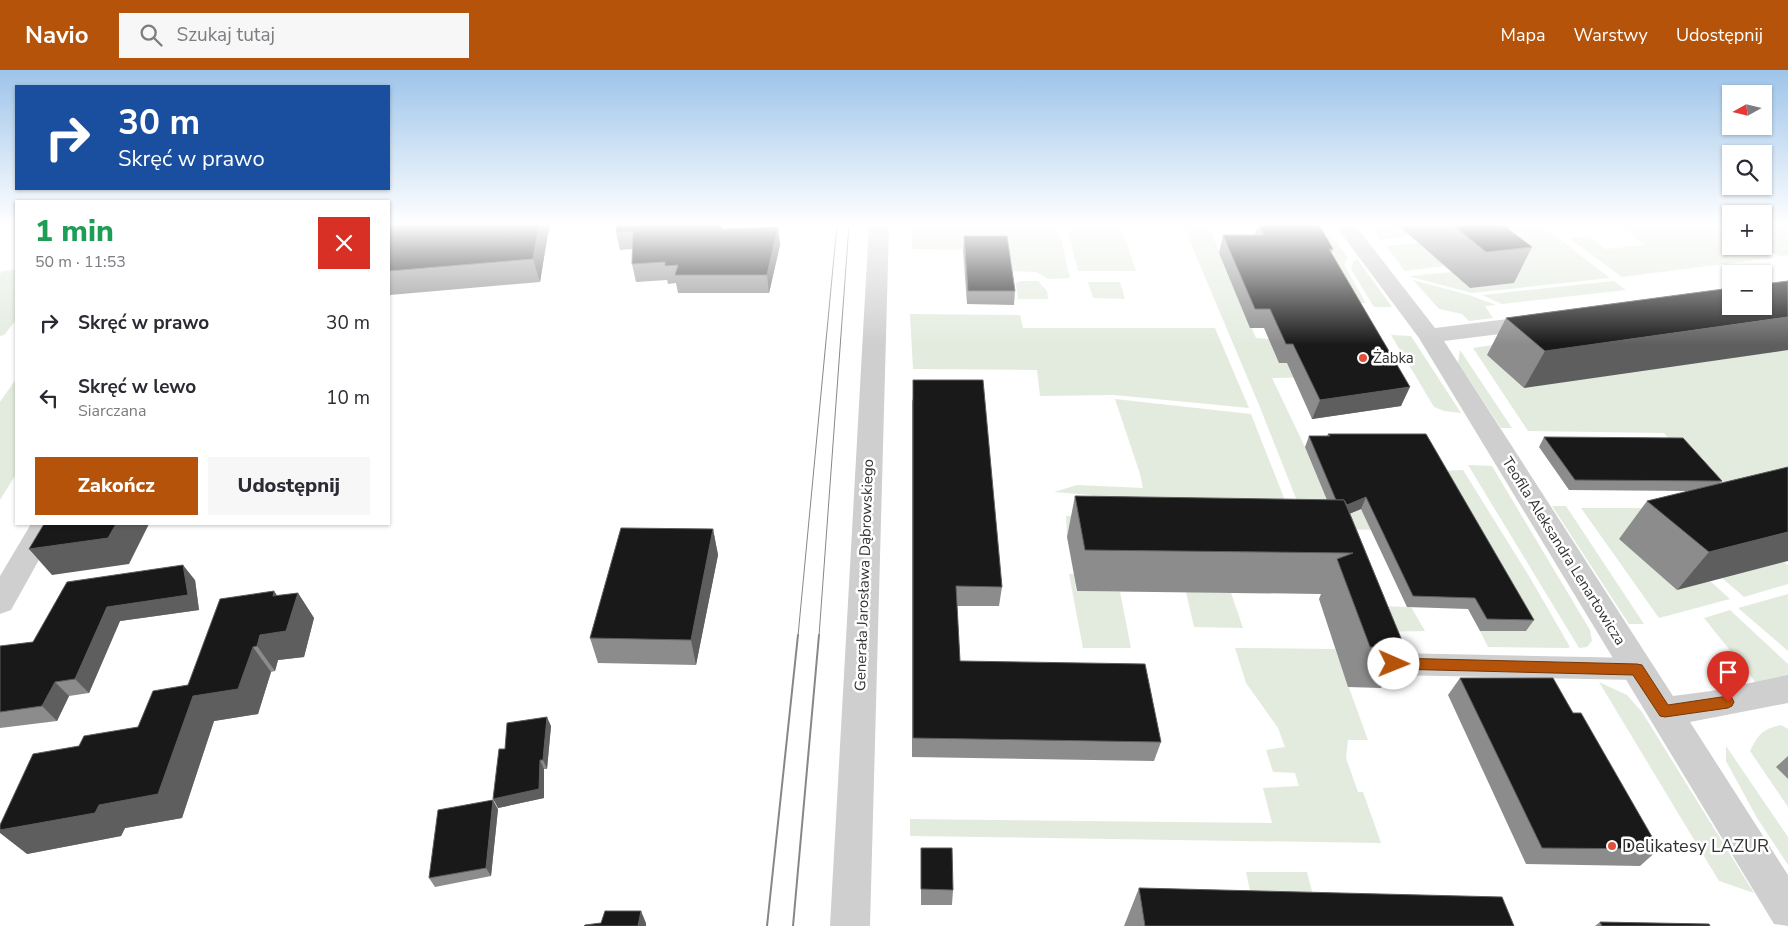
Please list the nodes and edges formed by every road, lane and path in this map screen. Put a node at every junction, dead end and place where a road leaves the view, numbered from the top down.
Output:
1 (877, 265) edge
2 (1375, 265) edge
3 (1561, 319) edge
4 (1429, 336) junction
5 (44, 525) edge
6 (0, 602) edge
7 (1394, 664) edge
8 (1637, 669) junction
9 (1788, 689) edge
10 (1665, 712) junction
11 (1788, 910) edge
12 (850, 926) edge

1 - 12 street, Generała Jarosława Dąbrowskiego
2 - 4 street, Teofila Aleksandra Lenartowicza
3 - 4 street
4 - 8 street, Teofila Aleksandra Lenartowicza
5 - 6 street
7 - 8 lane
8 - 10 street, Teofila Aleksandra Lenartowicza
9 - 10 street
10 - 11 street, Teofila Aleksandra Lenartowicza

